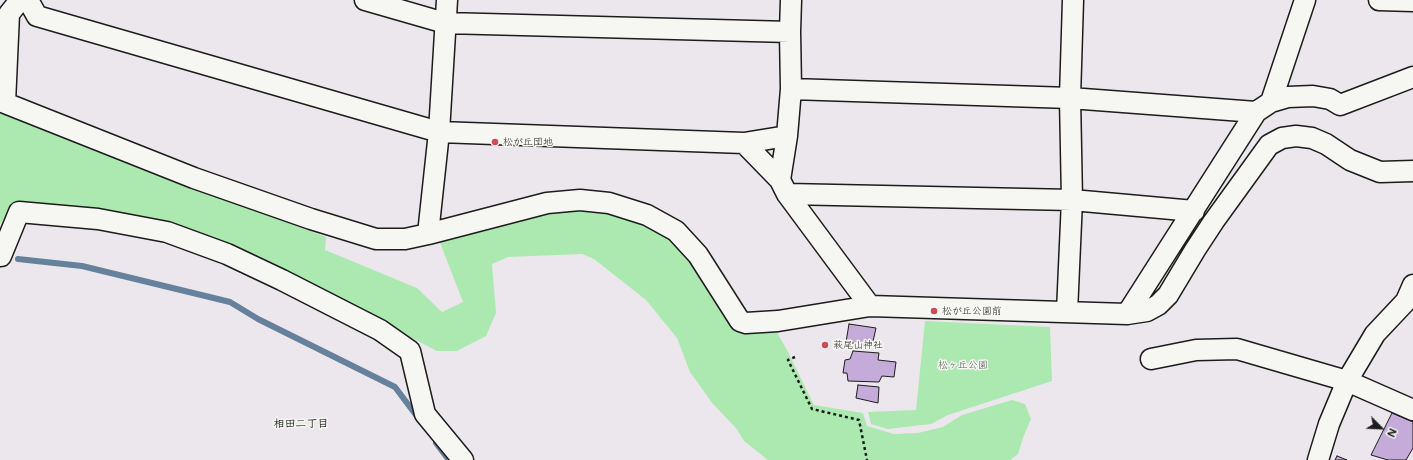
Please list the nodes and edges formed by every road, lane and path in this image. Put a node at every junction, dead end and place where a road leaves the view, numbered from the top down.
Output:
1 (20, 0) edge
2 (28, 0) edge
3 (365, 0) edge
4 (447, 0) edge
5 (791, 0) edge
6 (1073, 0) edge
7 (1305, 0) edge
8 (1379, 0) edge
9 (1413, 1) edge
10 (445, 22) junction
11 (790, 32) junction
12 (1413, 77) edge
13 (791, 89) junction
14 (1070, 98) junction
15 (1264, 107) junction
16 (439, 132) junction
17 (788, 136) junction
18 (744, 143) junction
19 (1413, 171) edge
20 (784, 187) junction
21 (1072, 200) junction
22 (1194, 211) junction
23 (428, 234) junction
24 (0, 256) edge
25 (1413, 285) edge
26 (870, 306) junction
27 (1067, 312) junction
28 (1128, 314) junction
29 (795, 357) dead end
30 (1151, 359) dead end
31 (1347, 381) junction
32 (1413, 410) edge
33 (463, 460) edge
34 (867, 460) edge
35 (1318, 460) edge

1 - 23 street
2 - 16 street
3 - 10 street
4 - 10 street
5 - 11 street
6 - 14 street
7 - 15 street
8 - 9 street
10 - 11 street
10 - 16 street
11 - 13 street
12 - 15 street
13 - 14 street
13 - 17 street
14 - 15 street
14 - 21 street
15 - 22 street
16 - 18 street
16 - 23 street
17 - 18 street
17 - 20 street
18 - 20 street
19 - 28 street
20 - 21 street
20 - 26 street
21 - 22 street
21 - 27 street
22 - 28 street
23 - 26 street
24 - 33 street
25 - 31 street
26 - 27 street
27 - 28 street
29 - 34 path
30 - 31 street
31 - 32 street
31 - 35 street

